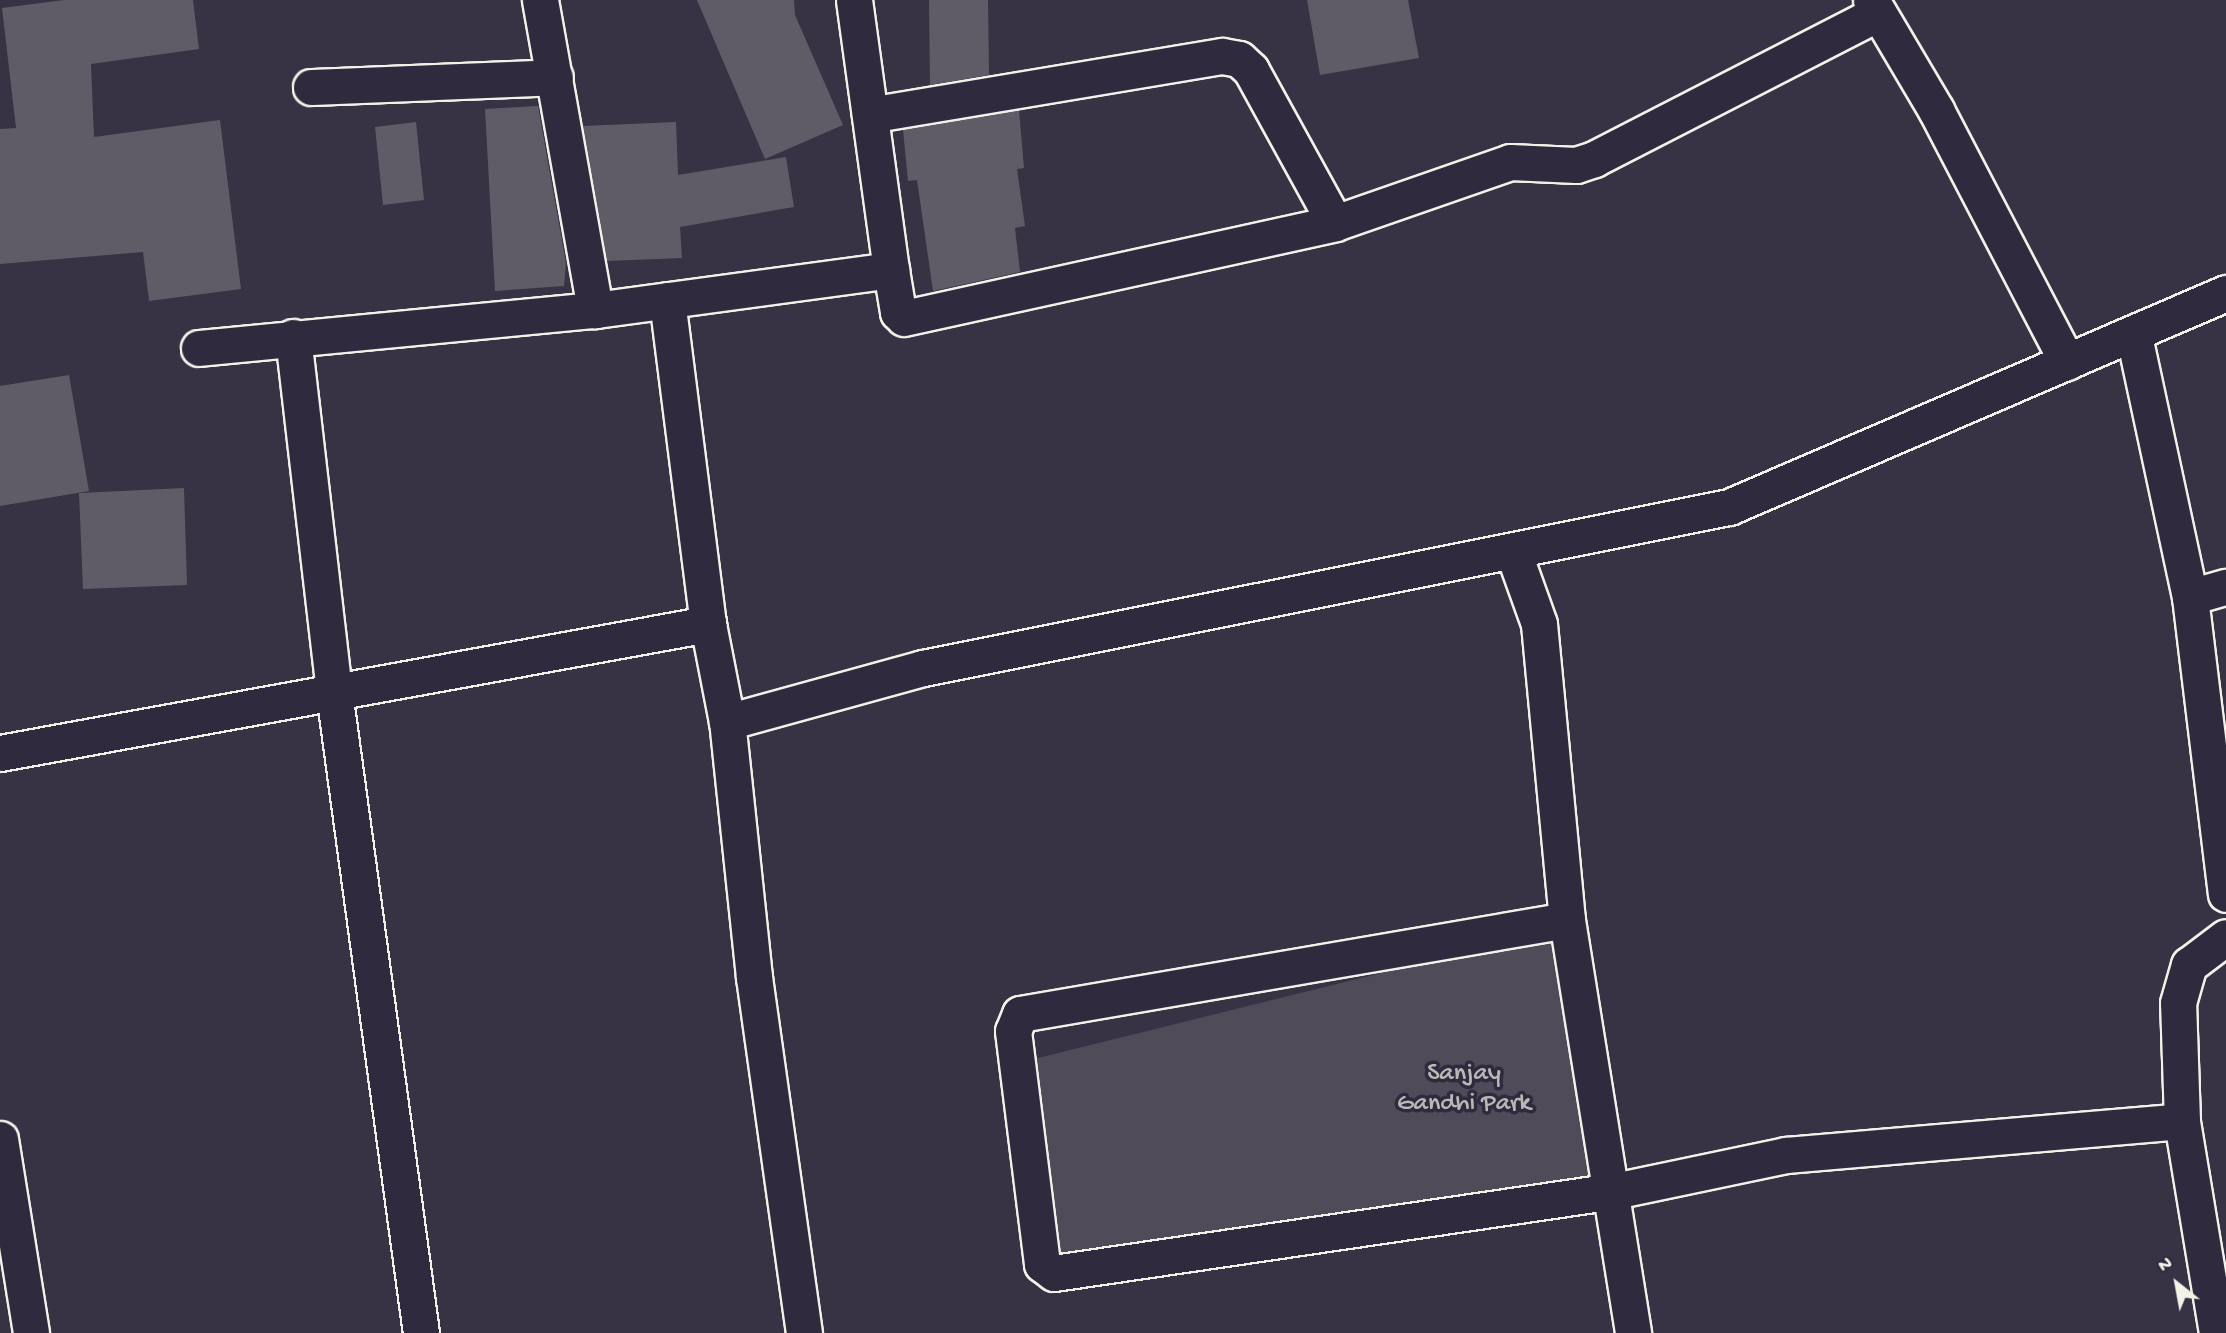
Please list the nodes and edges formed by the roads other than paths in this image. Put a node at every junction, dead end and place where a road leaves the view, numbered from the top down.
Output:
1 (540, 0) edge
2 (854, 0) edge
3 (1875, 6) edge
4 (555, 77) junction
5 (311, 87) dead end
6 (870, 115) junction
7 (1335, 223) junction
8 (891, 270) junction
9 (2226, 293) edge
10 (667, 300) junction
11 (595, 310) junction
12 (2134, 335) junction
13 (293, 337) junction
14 (199, 348) dead end
15 (2067, 362) junction
16 (1514, 554) junction
17 (2226, 587) edge
18 (2190, 597) junction
19 (708, 624) junction
20 (334, 692) junction
21 (727, 722) junction
22 (0, 753) edge
23 (2226, 894) edge
24 (1567, 920) junction
25 (2226, 937) edge
26 (2182, 1121) junction
27 (0, 1139) edge
28 (1614, 1191) junction
29 (31, 1333) edge
30 (421, 1333) edge
31 (804, 1333) edge
32 (1633, 1333) edge
33 (2217, 1333) edge

1 - 4 street
2 - 6 street
3 - 7 street
3 - 15 street
4 - 5 street
4 - 11 street
6 - 7 street
6 - 8 street
7 - 8 street
8 - 10 street
9 - 12 street
10 - 11 street
10 - 19 street
11 - 13 street
12 - 15 street
12 - 18 street
13 - 14 street
13 - 20 street
15 - 16 street
16 - 21 street
16 - 24 street
17 - 18 street
18 - 23 street
19 - 20 street
19 - 21 street
20 - 22 street
20 - 30 street
21 - 31 street
24 - 28 street
24 - 28 street
25 - 26 street
26 - 28 street
26 - 33 street
27 - 29 street
28 - 32 street

